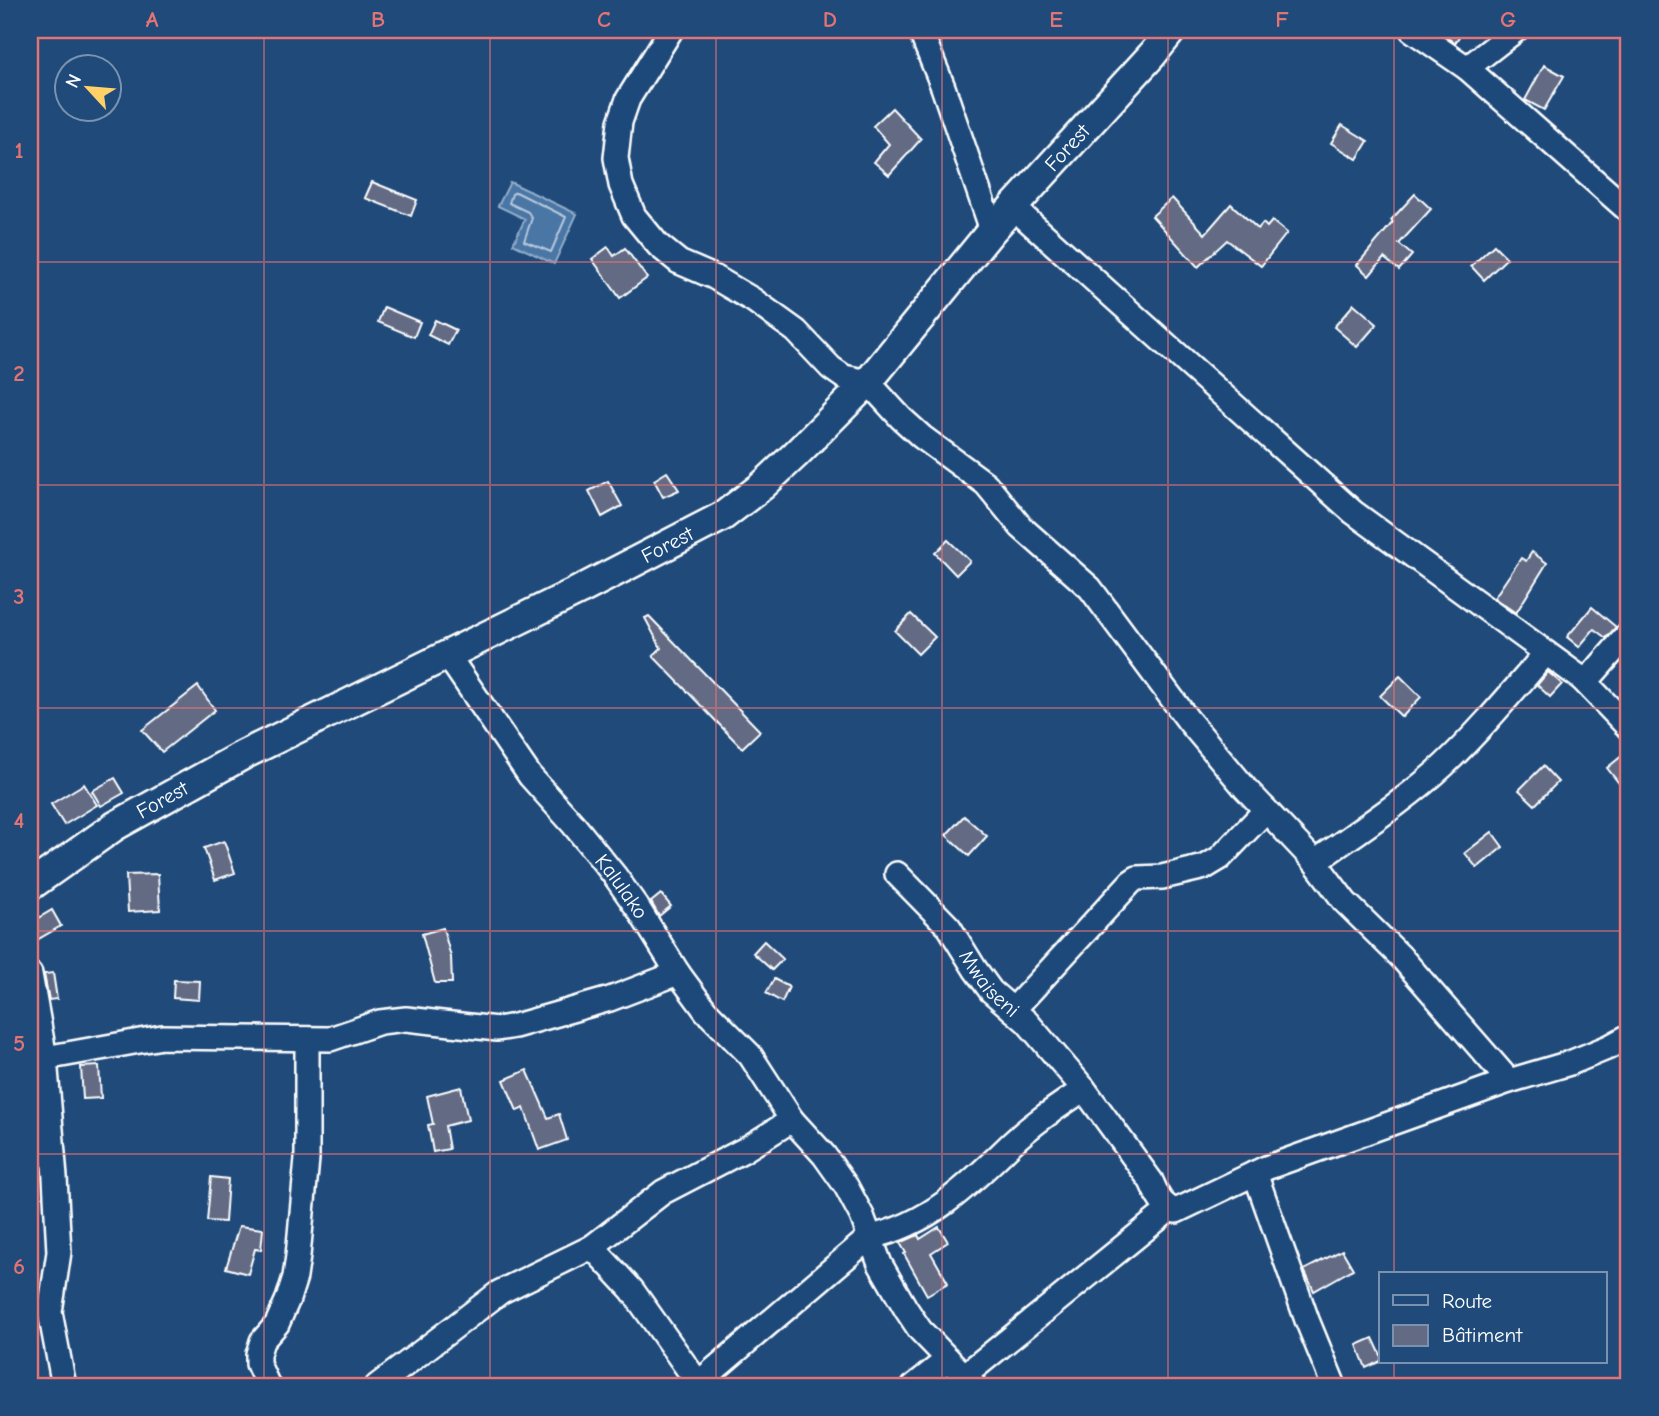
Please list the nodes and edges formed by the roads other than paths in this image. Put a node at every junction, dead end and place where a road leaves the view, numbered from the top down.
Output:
1 (671, 30) edge
2 (919, 30) edge
3 (1172, 30) edge
4 (1412, 30) edge
5 (1516, 30) edge
6 (1467, 68) junction
7 (1014, 208) junction
8 (1629, 211) edge
9 (992, 230) junction
10 (868, 382) junction
11 (1629, 633) edge
12 (1546, 653) junction
13 (449, 656) junction
14 (1582, 679) junction
15 (1629, 729) edge
16 (1266, 810) junction
17 (1315, 862) junction
18 (897, 874) dead end
19 (30, 886) edge
20 (678, 973) junction
21 (30, 974) edge
22 (1013, 1010) junction
23 (1629, 1036) edge
24 (307, 1039) junction
25 (45, 1058) junction
26 (1509, 1081) junction
27 (1084, 1089) junction
28 (792, 1120) junction
29 (1255, 1173) junction
30 (1170, 1209) junction
31 (870, 1237) junction
32 (592, 1247) junction
33 (962, 1374) edge
34 (696, 1385) edge
35 (64, 1386) edge
36 (268, 1386) edge
37 (377, 1386) edge
38 (914, 1386) edge
39 (1334, 1386) edge

1 - 10 street
2 - 9 street
3 - 7 street, Forest
4 - 6 street
5 - 6 street
6 - 8 street
7 - 9 street, Forest
7 - 12 street
9 - 10 street, Forest
10 - 13 street, Forest
10 - 16 street
11 - 14 street
12 - 14 street
12 - 17 street
13 - 19 street, Forest
13 - 20 street, Kalulako
14 - 15 street
16 - 17 street
16 - 22 street
17 - 26 street
18 - 22 street, Mwaiseni
20 - 24 street
20 - 28 street, Kalulako
21 - 25 street
22 - 27 street, Mwaiseni
23 - 26 street
24 - 25 street
24 - 36 street
25 - 35 street
26 - 29 street
27 - 30 street, Mwaiseni
27 - 31 street
28 - 31 street, Kalulako
28 - 32 street
29 - 30 street
29 - 39 street
30 - 33 street
31 - 33 street, Kalulako
31 - 34 street
32 - 34 street
32 - 37 street
33 - 38 street

